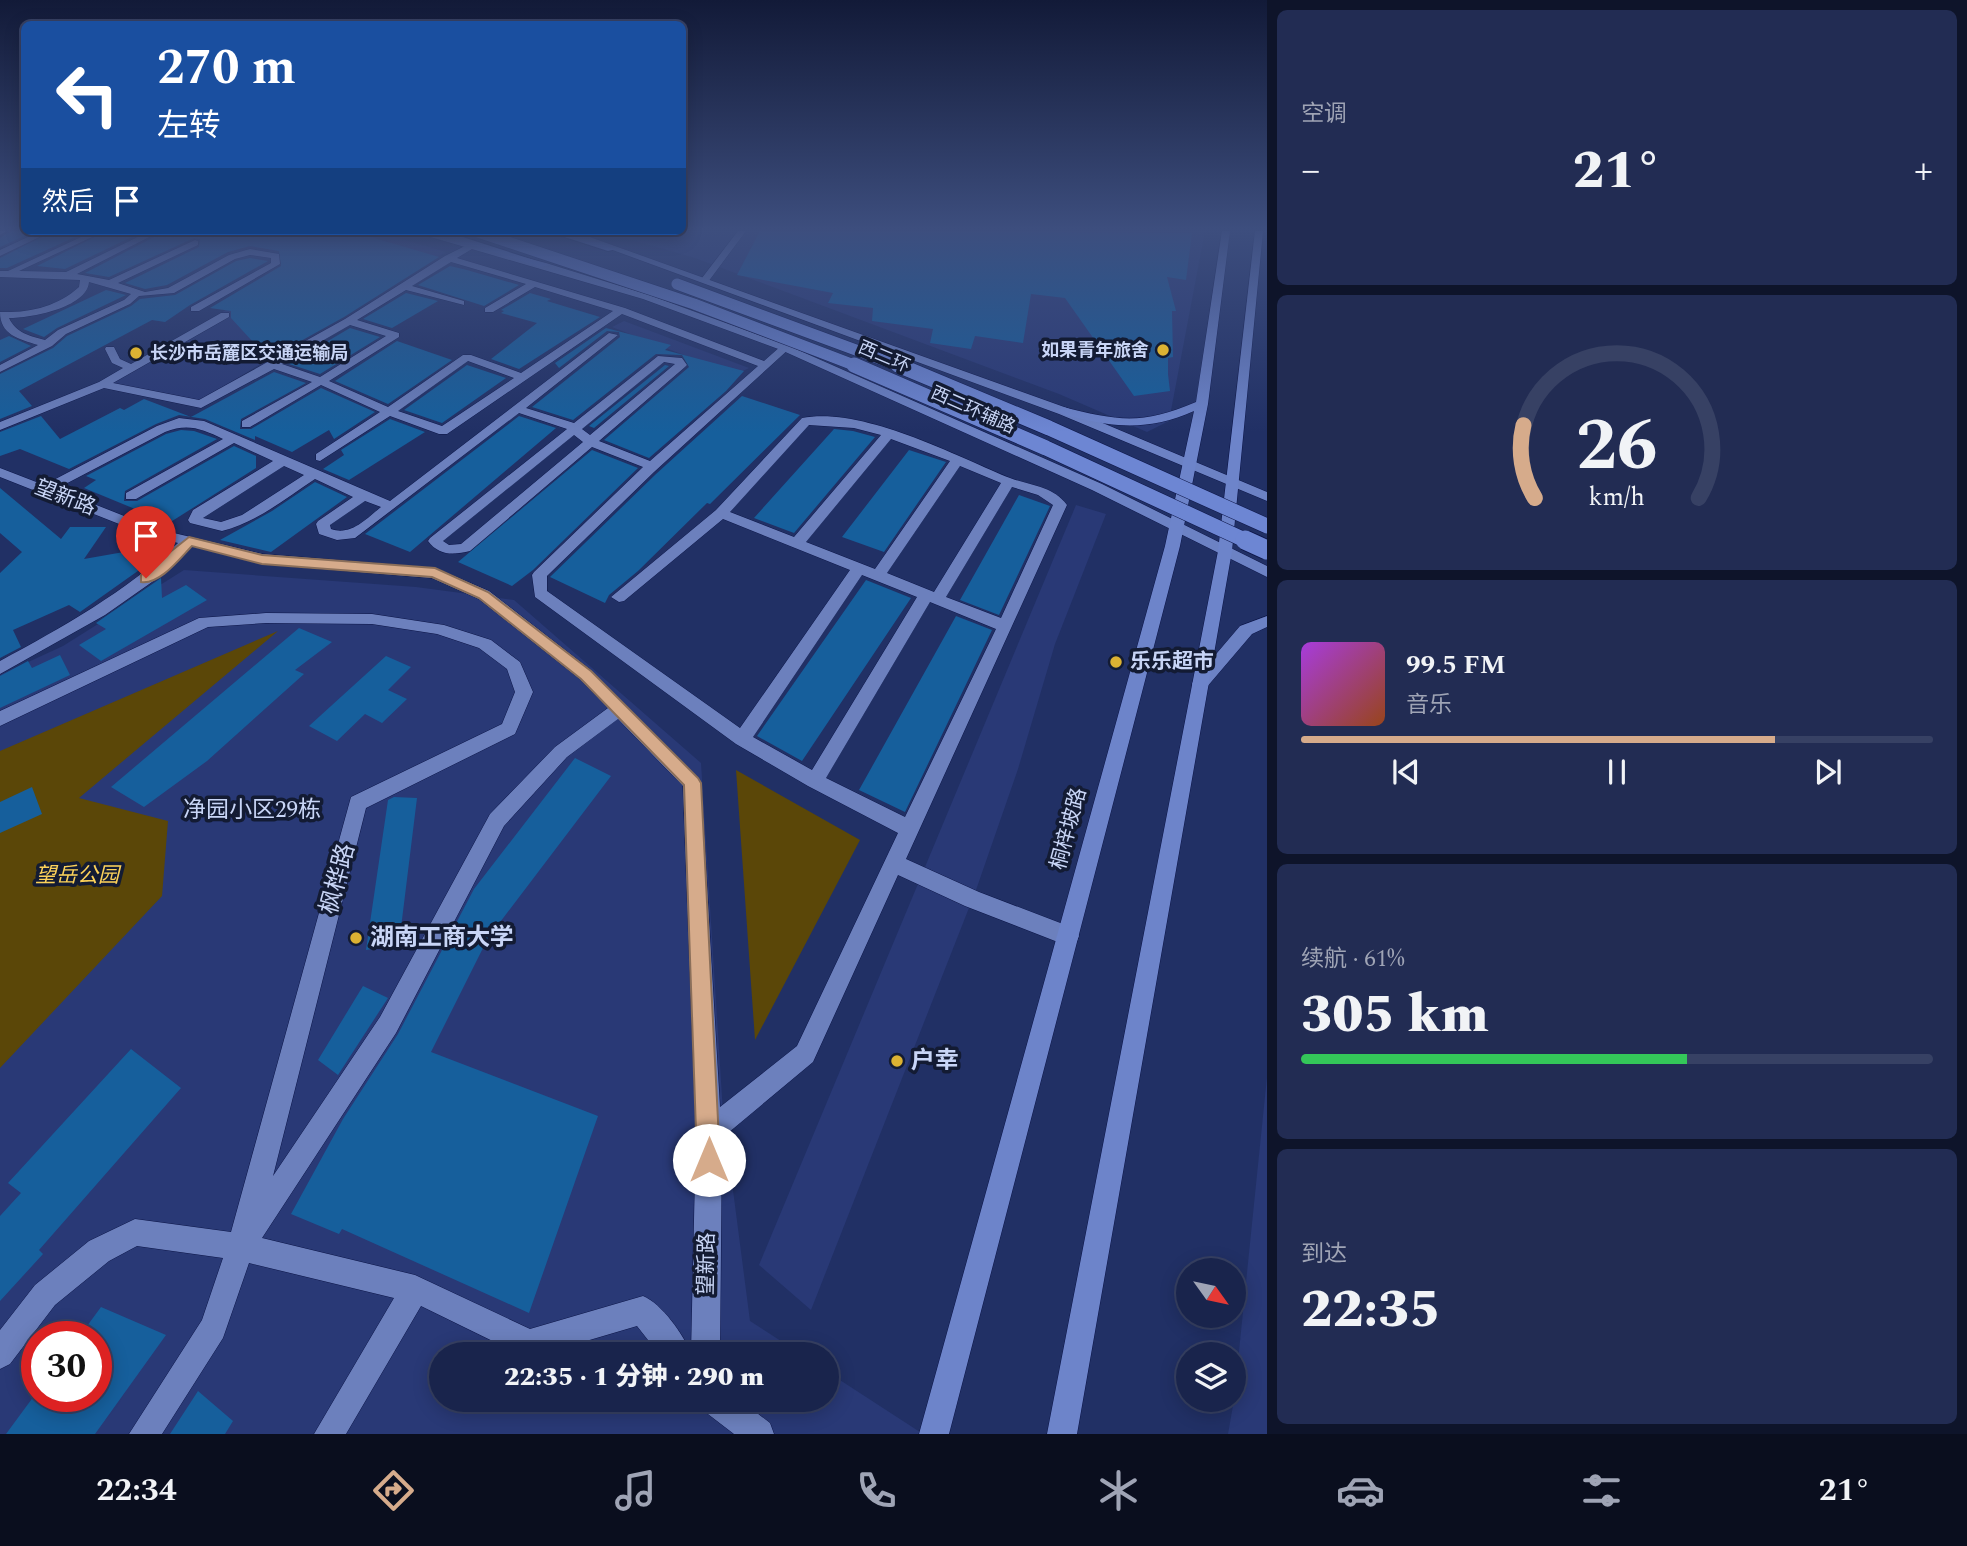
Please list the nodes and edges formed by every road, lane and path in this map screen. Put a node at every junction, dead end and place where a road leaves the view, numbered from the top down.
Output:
1 (71, 298) edge
2 (132, 298) edge
3 (215, 298) edge
4 (384, 298) edge
5 (443, 298) edge
6 (510, 298) edge
7 (583, 298) edge
8 (649, 298) edge
9 (673, 298) edge
10 (716, 298) edge
11 (753, 298) edge
12 (1217, 298) edge
13 (1255, 298) edge
14 (461, 303) dead end
15 (195, 309) dead end
16 (489, 310) dead end
17 (621, 310) junction
18 (225, 315) dead end
19 (2, 321) edge
20 (349, 321) junction
21 (613, 335) dead end
22 (48, 344) junction
23 (785, 348) junction
24 (110, 349) dead end
25 (273, 365) junction
26 (765, 365) junction
27 (0, 369) edge
28 (132, 369) junction
29 (520, 376) junction
30 (321, 381) junction
31 (103, 384) junction
32 (1202, 404) junction
33 (517, 409) junction
34 (1063, 411) junction
35 (389, 412) junction
36 (246, 424) dead end
37 (0, 426) edge
38 (573, 428) junction
39 (888, 435) junction
40 (234, 438) junction
41 (592, 443) junction
42 (320, 457) dead end
43 (959, 458) junction
44 (284, 460) junction
45 (652, 466) junction
46 (1192, 466) junction
47 (0, 472) edge
48 (314, 474) junction
49 (17, 479) junction
50 (1008, 482) junction
51 (1234, 482) junction
52 (0, 486) edge
53 (44, 490) junction
54 (131, 496) dead end
55 (363, 496) junction
56 (1267, 497) edge
57 (392, 506) junction
58 (721, 513) junction
59 (1267, 526) edge
60 (1179, 527) junction
61 (189, 541) junction
62 (797, 543) junction
63 (1267, 550) edge
64 (1225, 551) junction
65 (859, 568) junction
66 (1267, 572) edge
67 (878, 576) junction
68 (619, 597) dead end
69 (931, 597) junction
70 (1267, 621) edge
71 (1005, 626) junction
72 (0, 668) edge
73 (1200, 684) junction
74 (620, 709) junction
75 (0, 719) edge
76 (742, 738) junction
77 (815, 781) junction
78 (907, 828) junction
79 (892, 862) junction
80 (1068, 936) junction
81 (709, 1132) junction
82 (241, 1247) junction
83 (415, 1289) junction
84 (525, 1342) edge
85 (536, 1342) edge
86 (668, 1342) edge
87 (706, 1342) edge
88 (0, 1354) edge
89 (731, 1412) edge
90 (144, 1434) edge
91 (329, 1434) edge
92 (759, 1434) edge
93 (934, 1434) edge
94 (1062, 1434) edge

1 - 19 street
2 - 22 street
3 - 15 street
4 - 20 street
5 - 14 street
6 - 16 street
7 - 17 street
8 - 23 street, 西二环辅路
9 - 63 highway, 西二环, bridge
10 - 59 highway, 西二环, bridge
11 - 34 street, 西二环辅路
12 - 32 main road, 桐梓坡路
13 - 51 main road
17 - 26 street
17 - 29 street
18 - 28 street
19 - 22 street
20 - 25 street
20 - 30 street
21 - 33 street
22 - 27 street
23 - 26 street
23 - 60 street, 西二环辅路
24 - 28 street
25 - 30 street
25 - 31 street
26 - 45 street
28 - 31 street
29 - 35 street
29 - 35 street
30 - 35 street
30 - 36 street
31 - 37 street
32 - 34 main road
32 - 46 main road, 桐梓坡路
33 - 38 street
33 - 57 street
34 - 46 street, 西二环辅路
35 - 42 street
38 - 41 street
38 - 41 street
38 - 41 street
39 - 43 street
39 - 58 street
39 - 62 street
40 - 44 street
40 - 53 street
40 - 54 street
41 - 45 street
43 - 50 street
43 - 67 street
44 - 48 street
44 - 48 street
45 - 76 street
46 - 51 street, 西二环辅路
46 - 60 main road, 桐梓坡路
47 - 49 street, 望新路
48 - 55 street
49 - 52 street
49 - 53 street, 望新路
50 - 69 street
50 - 71 street
51 - 56 street, 西二环辅路
51 - 64 main road
53 - 61 street, 望新路
55 - 57 street
55 - 57 street
58 - 62 street
58 - 68 street
60 - 64 street, 西二环辅路
60 - 80 main road, 桐梓坡路
61 - 72 street
61 - 74 street, 望新路
62 - 65 street
64 - 66 street, 西二环辅路
64 - 73 main road
65 - 67 street
65 - 76 street
67 - 69 street
69 - 71 street
69 - 77 street
70 - 73 street
71 - 78 street
73 - 94 main road
74 - 81 street, 望新路
74 - 82 street
75 - 82 street, 枫桦路
76 - 77 street
77 - 78 street
78 - 79 street
79 - 80 street
79 - 81 street
80 - 93 main road, 桐梓坡路
81 - 87 street, 望新路
82 - 83 street
82 - 88 street
82 - 90 street
83 - 84 street
83 - 91 street
85 - 86 street
89 - 92 street

